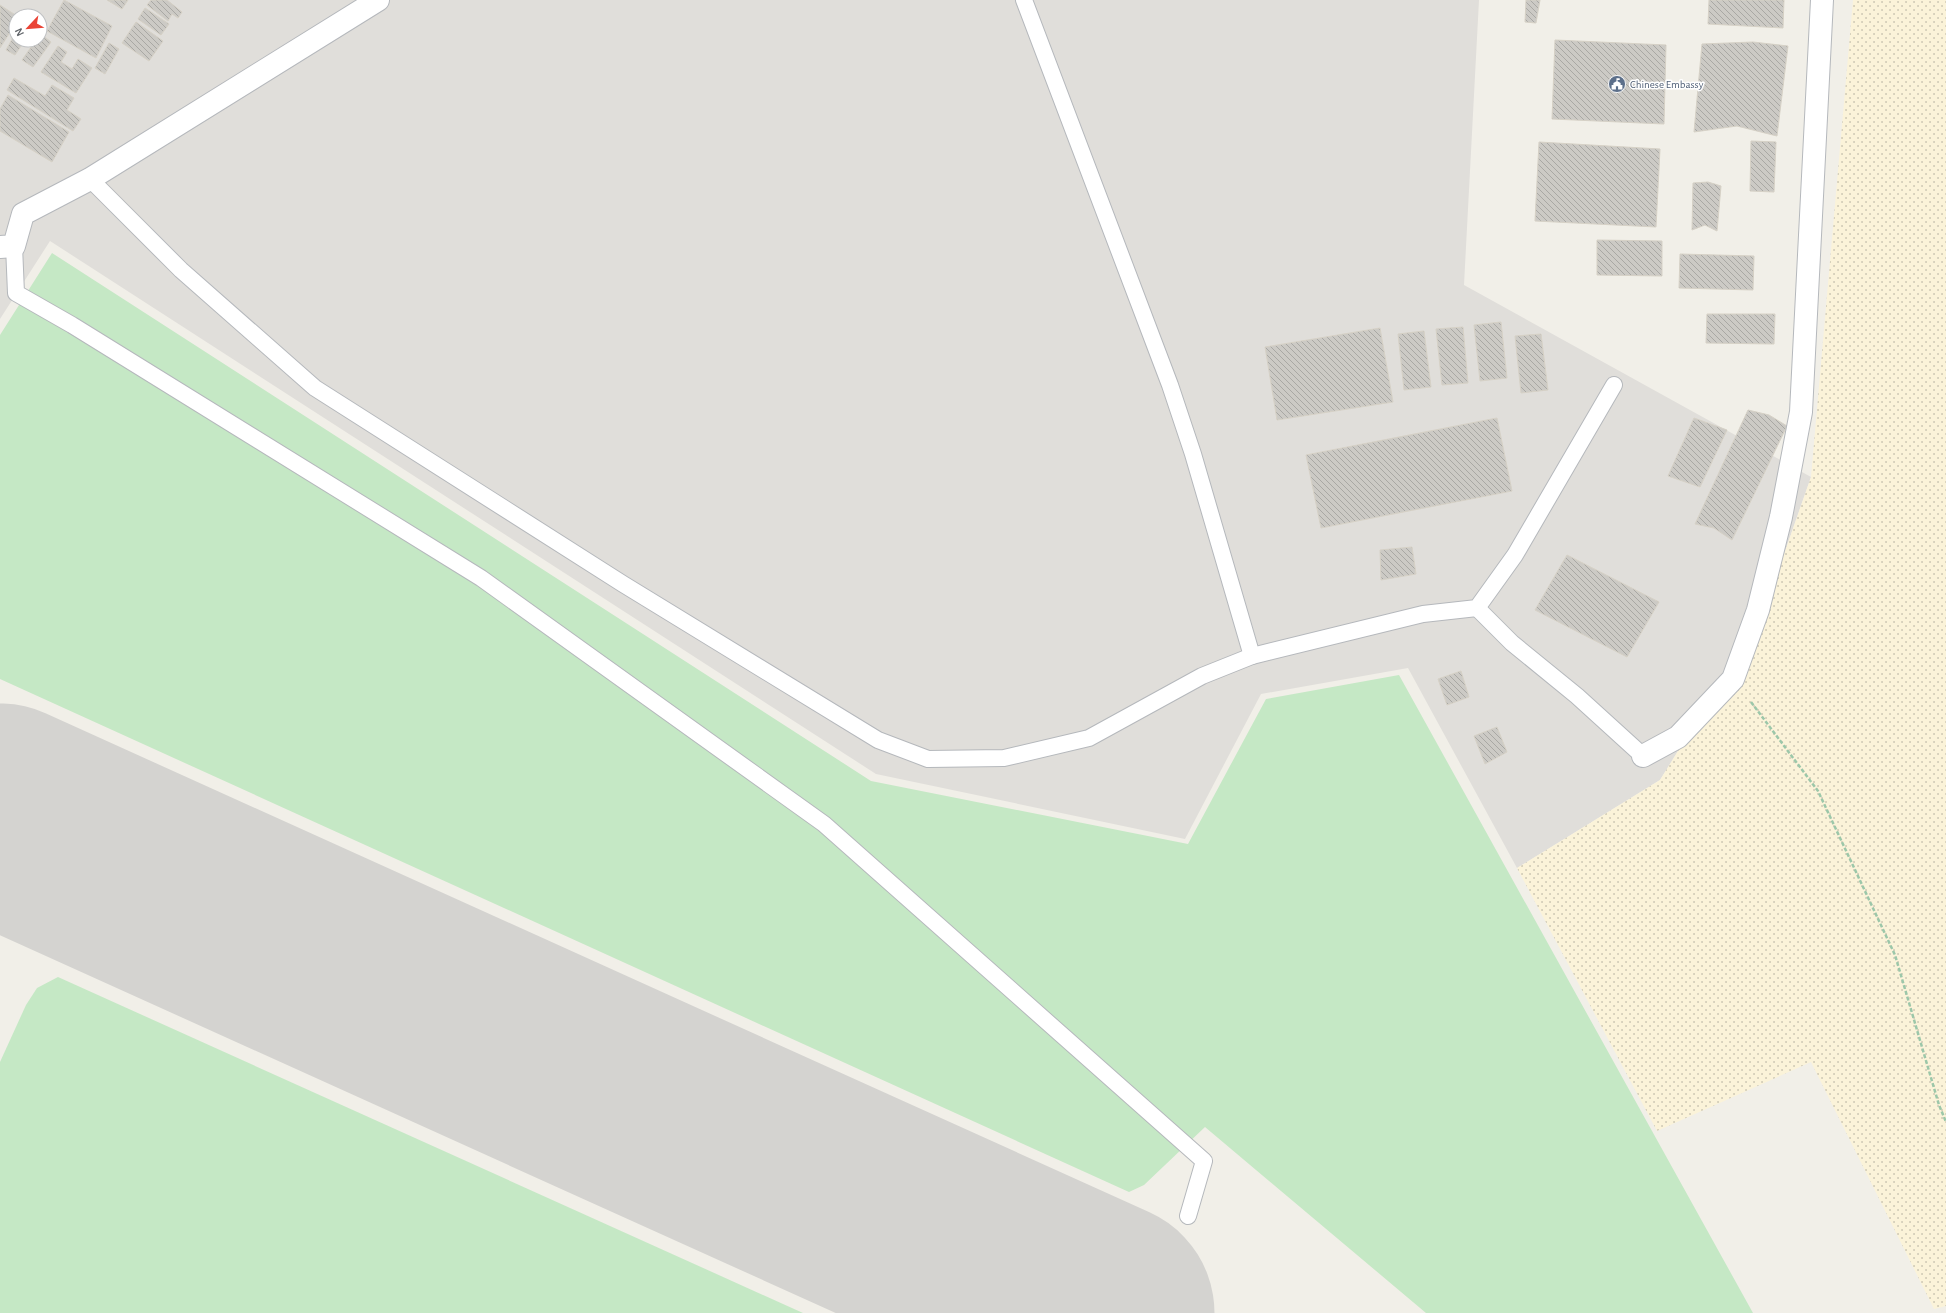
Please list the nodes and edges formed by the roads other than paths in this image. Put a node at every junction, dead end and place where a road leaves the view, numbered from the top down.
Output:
1 (378, 0) edge
2 (1024, 0) edge
3 (1822, 0) edge
4 (90, 178) junction
5 (7, 247) edge
6 (1614, 385) dead end
7 (1477, 608) junction
8 (1252, 656) junction
9 (1643, 756) joint
10 (1188, 1216) dead end

1 - 4 street
2 - 8 lane
3 - 9 street
4 - 5 street
4 - 8 lane
5 - 10 lane
6 - 7 lane
7 - 8 lane
7 - 9 lane

